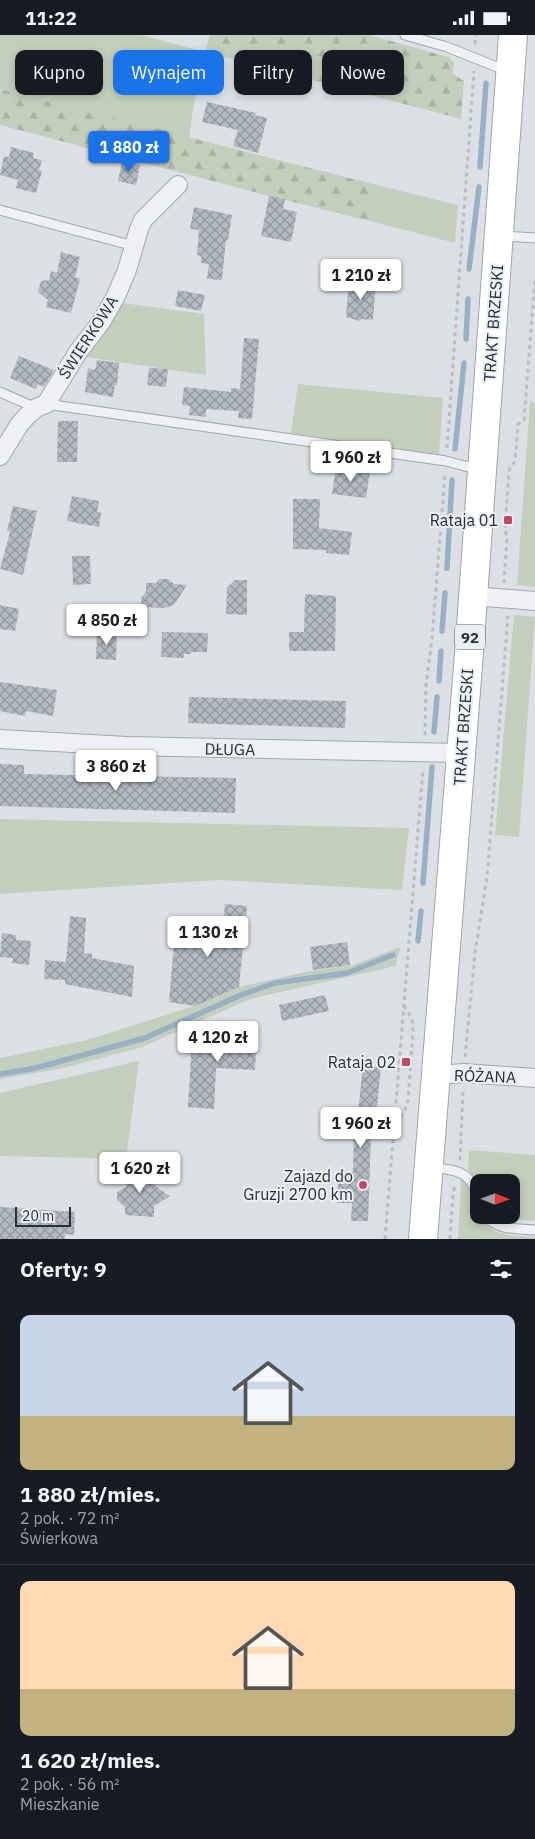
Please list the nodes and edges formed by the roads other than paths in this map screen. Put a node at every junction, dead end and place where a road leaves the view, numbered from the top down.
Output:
1 (404, 35) edge
2 (513, 35) edge
3 (509, 73) junction
4 (178, 185) dead end
5 (0, 210) edge
6 (499, 236) junction
7 (535, 238) edge
8 (134, 245) junction
9 (0, 393) edge
10 (41, 406) junction
11 (0, 457) edge
12 (482, 470) junction
13 (473, 596) junction
14 (535, 601) edge
15 (0, 739) edge
16 (461, 753) junction
17 (436, 1075) junction
18 (535, 1078) edge
19 (428, 1167) junction
20 (470, 1180) edge
21 (494, 1224) edge
22 (535, 1230) edge
23 (423, 1239) edge

1 - 3 lane
2 - 3 main road, TRAKT BRZESKI / 92
3 - 6 main road, TRAKT BRZESKI / 92
4 - 8 street, ŚWIERKOWA
5 - 8 lane
6 - 7 lane
6 - 12 main road, TRAKT BRZESKI / 92
8 - 10 street, ŚWIERKOWA
9 - 10 lane
10 - 11 street, ŚWIERKOWA
10 - 12 lane
12 - 13 main road, TRAKT BRZESKI / 92
13 - 14 street
13 - 16 main road, TRAKT BRZESKI / 92
15 - 16 street, DŁUGA
16 - 17 main road, TRAKT BRZESKI / 92
17 - 18 street, RÓŻANA
17 - 19 main road, TRAKT BRZESKI / 92
19 - 20 lane
19 - 23 main road, TRAKT BRZESKI / 92
21 - 22 lane

